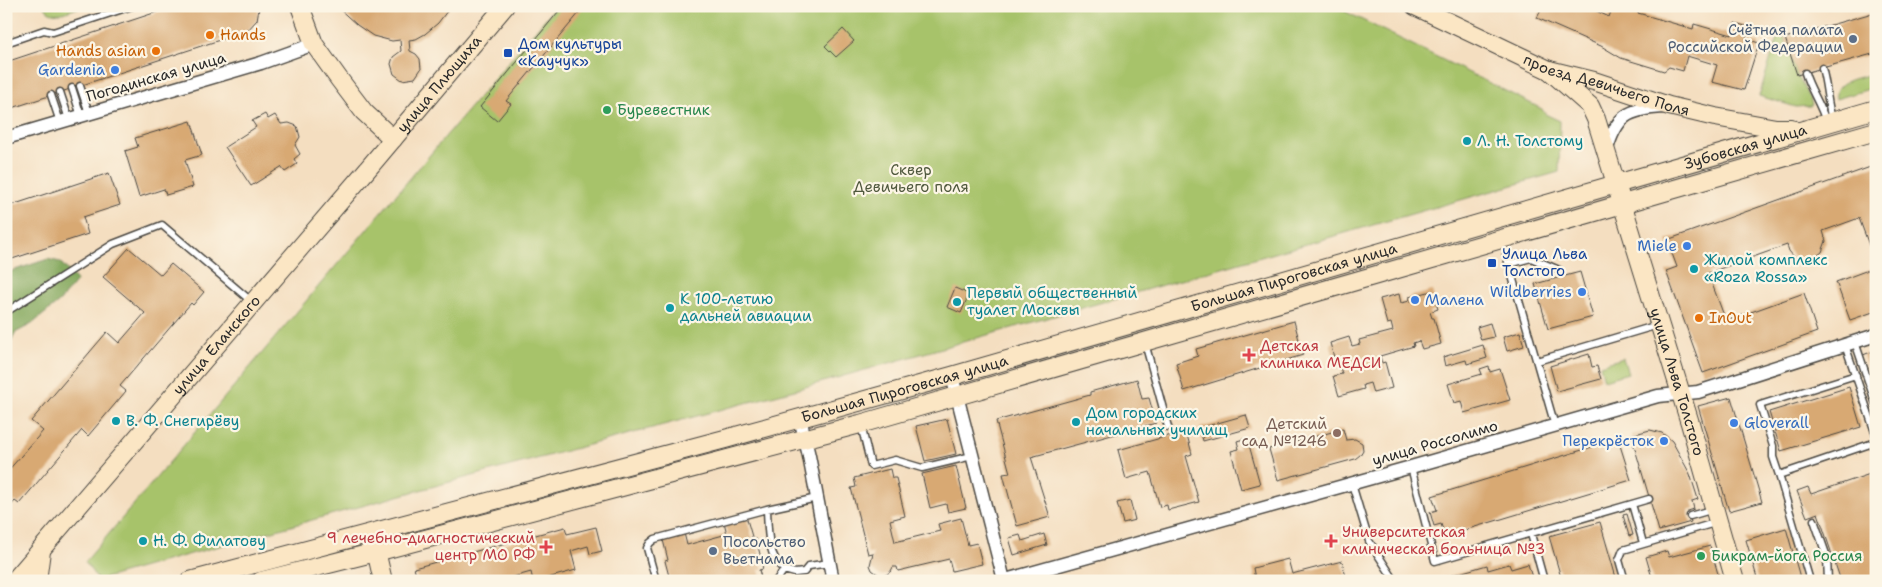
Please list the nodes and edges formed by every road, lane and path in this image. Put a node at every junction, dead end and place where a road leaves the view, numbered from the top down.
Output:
1 (132, 6) edge
2 (300, 6) edge
3 (505, 6) edge
4 (1415, 6) edge
5 (6, 43) edge
6 (314, 44) junction
7 (1822, 68) dead end
8 (1549, 70) junction
9 (1805, 73) dead end
10 (80, 86) dead end
11 (72, 88) dead end
12 (60, 92) dead end
13 (51, 95) dead end
14 (1669, 106) junction
15 (1876, 109) edge
16 (75, 118) junction
17 (1829, 122) junction
18 (1806, 128) junction
19 (1876, 131) edge
20 (6, 138) edge
21 (393, 139) junction
22 (1606, 152) junction
23 (1615, 184) junction
24 (1622, 206) junction
25 (1506, 255) dead end
26 (1509, 264) junction
27 (1560, 270) dead end
28 (252, 302) junction
29 (6, 312) edge
30 (1659, 325) junction
31 (1876, 335) edge
32 (1144, 342) junction
33 (1850, 343) junction
34 (1537, 361) junction
35 (1856, 375) junction
36 (952, 376) junction
37 (1680, 393) junction
38 (957, 396) junction
39 (1876, 404) edge
40 (800, 418) junction
41 (860, 424) junction
42 (1555, 426) junction
43 (1168, 427) dead end
44 (1876, 435) edge
45 (805, 438) junction
46 (1876, 442) edge
47 (972, 456) junction
48 (1412, 467) junction
49 (1779, 475) junction
50 (1352, 484) junction
51 (817, 498) junction
52 (1649, 499) dead end
53 (1632, 504) junction
54 (767, 509) junction
55 (1717, 515) junction
56 (1690, 516) dead end
57 (1814, 520) dead end
58 (371, 532) junction
59 (1531, 534) junction
60 (1643, 543) junction
61 (41, 550) junction
62 (376, 552) junction
63 (829, 563) junction
64 (784, 570) junction
65 (14, 581) edge
66 (37, 581) edge
67 (190, 581) edge
68 (261, 581) edge
69 (383, 581) edge
70 (656, 581) edge
71 (776, 581) edge
72 (833, 581) edge
73 (1003, 581) edge
74 (1395, 581) edge
75 (1544, 581) edge
76 (1625, 581) edge
77 (1735, 581) edge
78 (1810, 581) edge
79 (1828, 581) edge

1 - 5 lane
2 - 6 main road
3 - 21 main road, улица Плющиха
4 - 8 main road, проезд Девичьего Поля
6 - 16 street, Погодинская улица
6 - 21 main road
7 - 17 lane
8 - 14 main road, проезд Девичьего Поля
8 - 22 main road, улица Льва Толстого
9 - 17 lane
10 - 16 lane
11 - 16 lane
12 - 16 lane
13 - 16 lane
14 - 18 main road, проезд Девичьего Поля
14 - 22 street
15 - 17 main road, Зубовская улица
16 - 20 street, Погодинская улица
17 - 18 main road, Зубовская улица
18 - 23 main road, Зубовская улица
19 - 24 main road, Зубовская улица
21 - 28 main road, улица Еланского
22 - 23 main road, улица Льва Толстого
23 - 24 main road, улица Льва Толстого
23 - 36 main road, Большая Пироговская улица
24 - 30 main road, улица Льва Толстого
24 - 32 main road, Большая Пироговская улица
25 - 26 lane
26 - 27 lane
26 - 34 lane
28 - 29 lane
28 - 61 main road, улица Еланского
30 - 34 lane
30 - 37 main road, улица Льва Толстого
31 - 33 street, улица Россолимо
32 - 38 main road, Большая Пироговская улица
32 - 43 lane
33 - 35 lane
33 - 37 street, улица Россолимо
33 - 39 lane
34 - 42 lane
35 - 44 lane
35 - 49 lane
36 - 38 street
36 - 40 main road, Большая Пироговская улица
37 - 42 street, улица Россолимо
37 - 55 main road, улица Льва Толстого
38 - 41 main road, Большая Пироговская улица
38 - 47 street
40 - 45 street
40 - 58 main road, Большая Пироговская улица
41 - 45 main road, Большая Пироговская улица
41 - 47 lane
42 - 48 street, улица Россолимо
45 - 51 street
45 - 62 main road, Большая Пироговская улица
46 - 49 lane
47 - 73 street
48 - 50 street, улица Россолимо
48 - 59 lane
49 - 78 lane
50 - 73 street, улица Россолимо
50 - 74 lane
51 - 54 lane
51 - 63 street
52 - 53 lane
53 - 59 lane
53 - 60 lane
54 - 64 lane
54 - 70 lane
55 - 56 lane
55 - 60 lane
55 - 77 main road, улица Льва Толстого
57 - 79 lane
58 - 62 main road
58 - 67 main road, Большая Пироговская улица
59 - 75 lane
60 - 76 lane
61 - 65 main road, улица Еланского
61 - 66 main road
62 - 68 main road, Большая Пироговская улица
62 - 69 main road
63 - 64 lane
63 - 72 street
64 - 71 lane

